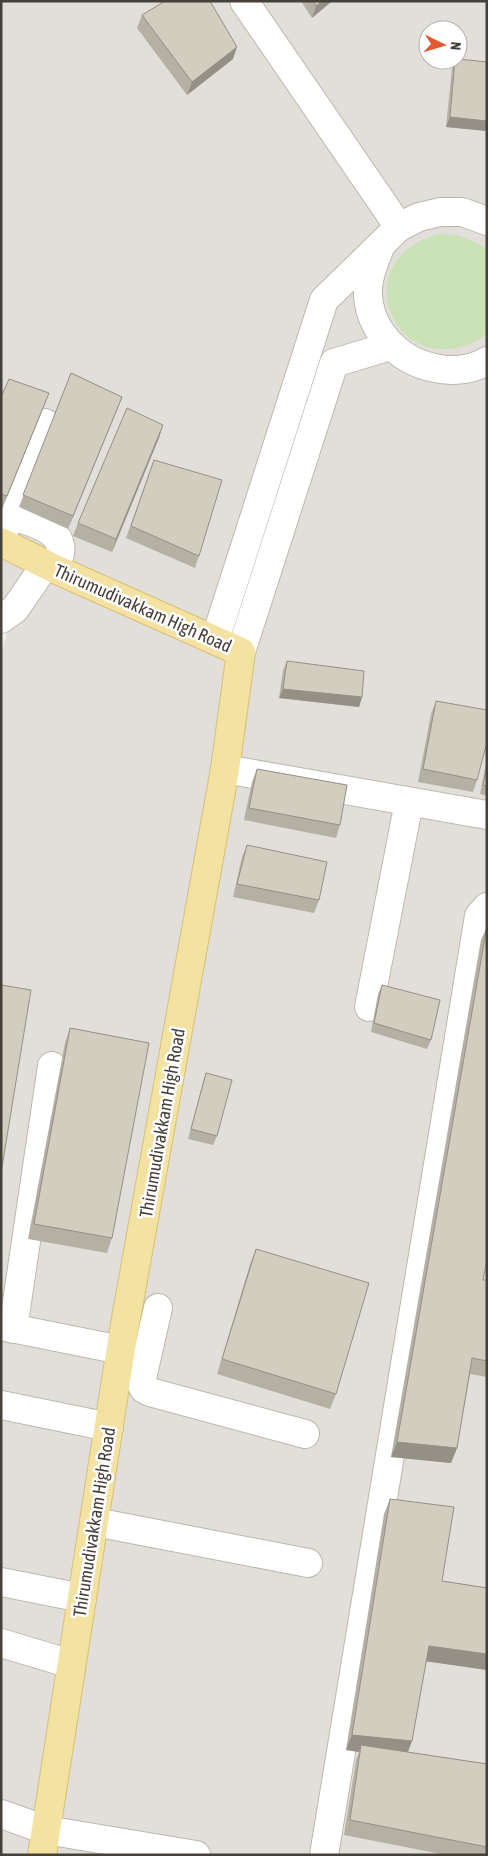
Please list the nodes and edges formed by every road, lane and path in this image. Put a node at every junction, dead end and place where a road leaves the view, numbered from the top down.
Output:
1 (244, 1) edge
2 (487, 221) edge
3 (399, 227) junction
4 (381, 247) junction
5 (390, 346) junction
6 (485, 363) edge
7 (45, 423) edge
8 (4, 532) edge
9 (51, 566) junction
10 (1, 619) edge
11 (215, 640) junction
12 (241, 652) junction
13 (225, 769) junction
14 (409, 802) junction
15 (487, 815) edge
16 (487, 907) edge
17 (369, 1007) dead end
18 (52, 1066) dead end
19 (158, 1308) dead end
20 (7, 1328) edge
21 (150, 1340) junction
22 (122, 1342) junction
23 (1, 1405) edge
24 (109, 1427) junction
25 (305, 1434) dead end
26 (95, 1522) junction
27 (308, 1563) dead end
28 (1, 1582) edge
29 (82, 1598) junction
30 (1, 1643) edge
31 (71, 1664) junction
32 (1, 1814) edge
33 (44, 1842) edge
34 (196, 1855) edge
35 (324, 1855) edge

1 - 3 street
2 - 3 street
3 - 4 street
4 - 5 street
4 - 11 street
5 - 6 street
5 - 12 street
7 - 8 street
8 - 9 street
9 - 10 street
9 - 11 main road, Thirumudivakkam High Road
11 - 12 main road, Thirumudivakkam High Road
12 - 13 main road, Thirumudivakkam High Road
13 - 14 street
13 - 22 main road, Thirumudivakkam High Road
14 - 15 street
14 - 17 street
16 - 35 street
18 - 20 street
19 - 21 street
20 - 22 street
21 - 22 street
21 - 25 street
22 - 24 main road, Thirumudivakkam High Road
23 - 24 street
24 - 26 main road, Thirumudivakkam High Road
26 - 27 street
26 - 29 main road, Thirumudivakkam High Road
28 - 29 street
29 - 31 main road, Thirumudivakkam High Road
30 - 31 street
31 - 33 main road, Thirumudivakkam High Road
32 - 33 street
33 - 34 street

